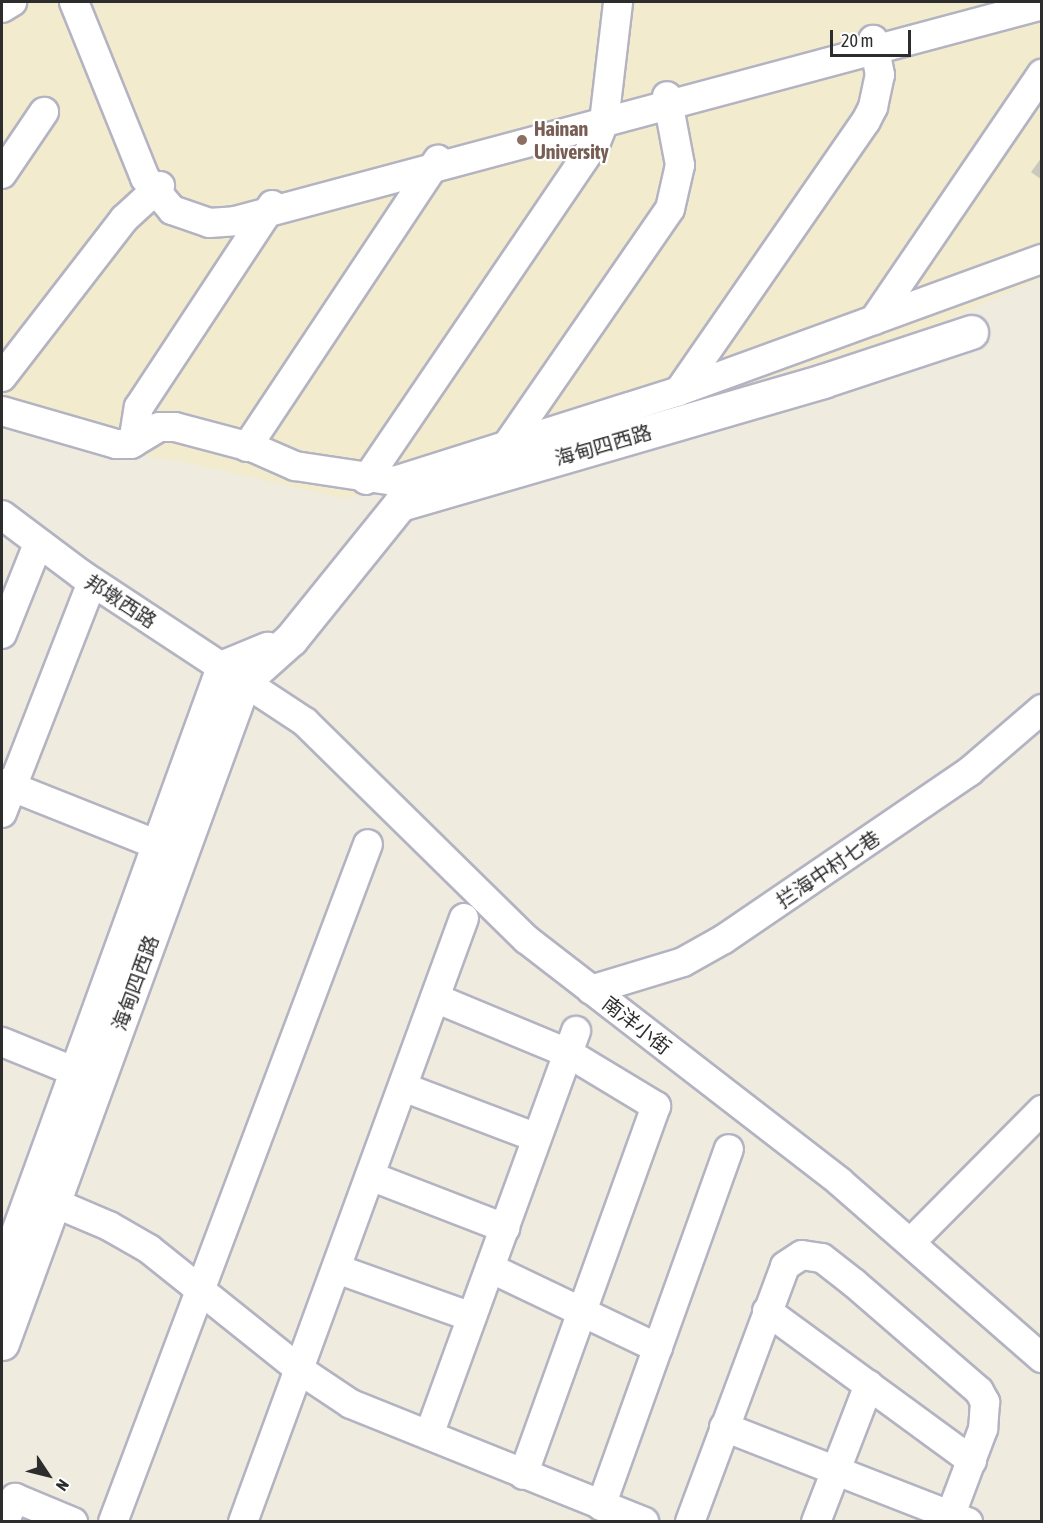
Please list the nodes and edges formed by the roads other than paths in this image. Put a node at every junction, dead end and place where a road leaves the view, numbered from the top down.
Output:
1 (12, 2) edge
2 (618, 2) edge
3 (1020, 2) edge
4 (83, 5) edge
5 (1041, 5) edge
6 (2, 8) edge
7 (874, 44) junction
8 (1041, 74) edge
9 (668, 100) junction
10 (44, 112) dead end
11 (604, 118) junction
12 (436, 163) junction
13 (2, 174) edge
14 (157, 189) junction
15 (270, 208) junction
16 (1041, 259) edge
17 (874, 320) junction
18 (971, 332) dead end
19 (2, 377) edge
20 (679, 391) junction
21 (2, 411) edge
22 (133, 443) junction
23 (247, 447) junction
24 (505, 448) junction
25 (366, 480) junction
26 (2, 515) edge
27 (38, 544) junction
28 (92, 582) junction
29 (2, 634) edge
30 (234, 674) junction
31 (1041, 709) edge
32 (7, 785) edge
33 (2, 813) edge
34 (368, 844) dead end
35 (158, 845) junction
36 (464, 918) dead end
37 (591, 990) junction
38 (435, 998) junction
39 (2, 1042) edge
40 (572, 1042) junction
41 (76, 1072) junction
42 (403, 1087) junction
43 (1041, 1110) edge
44 (537, 1138) junction
45 (729, 1149) dead end
46 (370, 1176) junction
47 (55, 1203) junction
48 (505, 1228) junction
49 (912, 1241) junction
50 (490, 1268) junction
51 (337, 1269) junction
52 (2, 1276) edge
53 (201, 1287) junction
54 (582, 1311) junction
55 (767, 1311) junction
56 (472, 1317) junction
57 (2, 1343) edge
58 (658, 1348) junction
59 (1041, 1358) edge
60 (300, 1370) junction
61 (869, 1385) junction
62 (724, 1427) junction
63 (429, 1435) junction
64 (972, 1461) junction
65 (836, 1470) junction
66 (523, 1475) junction
67 (601, 1506) junction
68 (4, 1517) edge
69 (955, 1519) edge
70 (73, 1521) edge
71 (113, 1521) edge
72 (243, 1521) edge
73 (644, 1521) edge
74 (690, 1521) edge
75 (816, 1521) edge

1 - 6 street
2 - 11 street
3 - 7 street
4 - 14 street
5 - 7 street
7 - 9 street
7 - 20 street
8 - 17 street
9 - 11 street
9 - 24 street
10 - 13 street
11 - 12 street
11 - 25 street
12 - 15 street
12 - 23 street
14 - 15 street
14 - 19 street
15 - 22 street
16 - 17 street
17 - 20 street
18 - 30 street, 海甸四西路
20 - 24 street
21 - 22 street
22 - 23 street
23 - 25 street
24 - 25 street
26 - 27 street, 邦墩西路
27 - 28 street, 邦墩西路
27 - 29 street
28 - 30 street, 邦墩西路
28 - 32 street
30 - 35 street, 海甸四西路
30 - 37 street, 南洋小街
30 - 47 street, 海甸四西路
31 - 37 street, 拦海中村七巷
32 - 33 street
32 - 35 street
34 - 53 street
35 - 41 street, 海甸四西路
36 - 38 street
37 - 49 street, 南洋小街
38 - 40 street
38 - 42 street
39 - 41 street
40 - 44 street
40 - 54 street
41 - 52 street, 海甸四西路
42 - 44 street
42 - 46 street
43 - 49 street
44 - 48 street
45 - 58 street
46 - 48 street
46 - 51 street
47 - 53 street
47 - 57 street, 海甸四西路
48 - 50 street
49 - 59 street, 南洋小街
50 - 54 street
50 - 56 street
51 - 56 street
51 - 60 street
53 - 60 street
53 - 71 street
54 - 58 street
54 - 66 street
55 - 61 street
55 - 62 street
55 - 64 street
56 - 63 street
58 - 67 street
60 - 63 street
60 - 72 street
61 - 64 street
61 - 65 street
62 - 65 street
62 - 74 street
63 - 66 street
64 - 69 street
65 - 69 street
65 - 75 street
66 - 67 street
67 - 73 street
68 - 70 street

